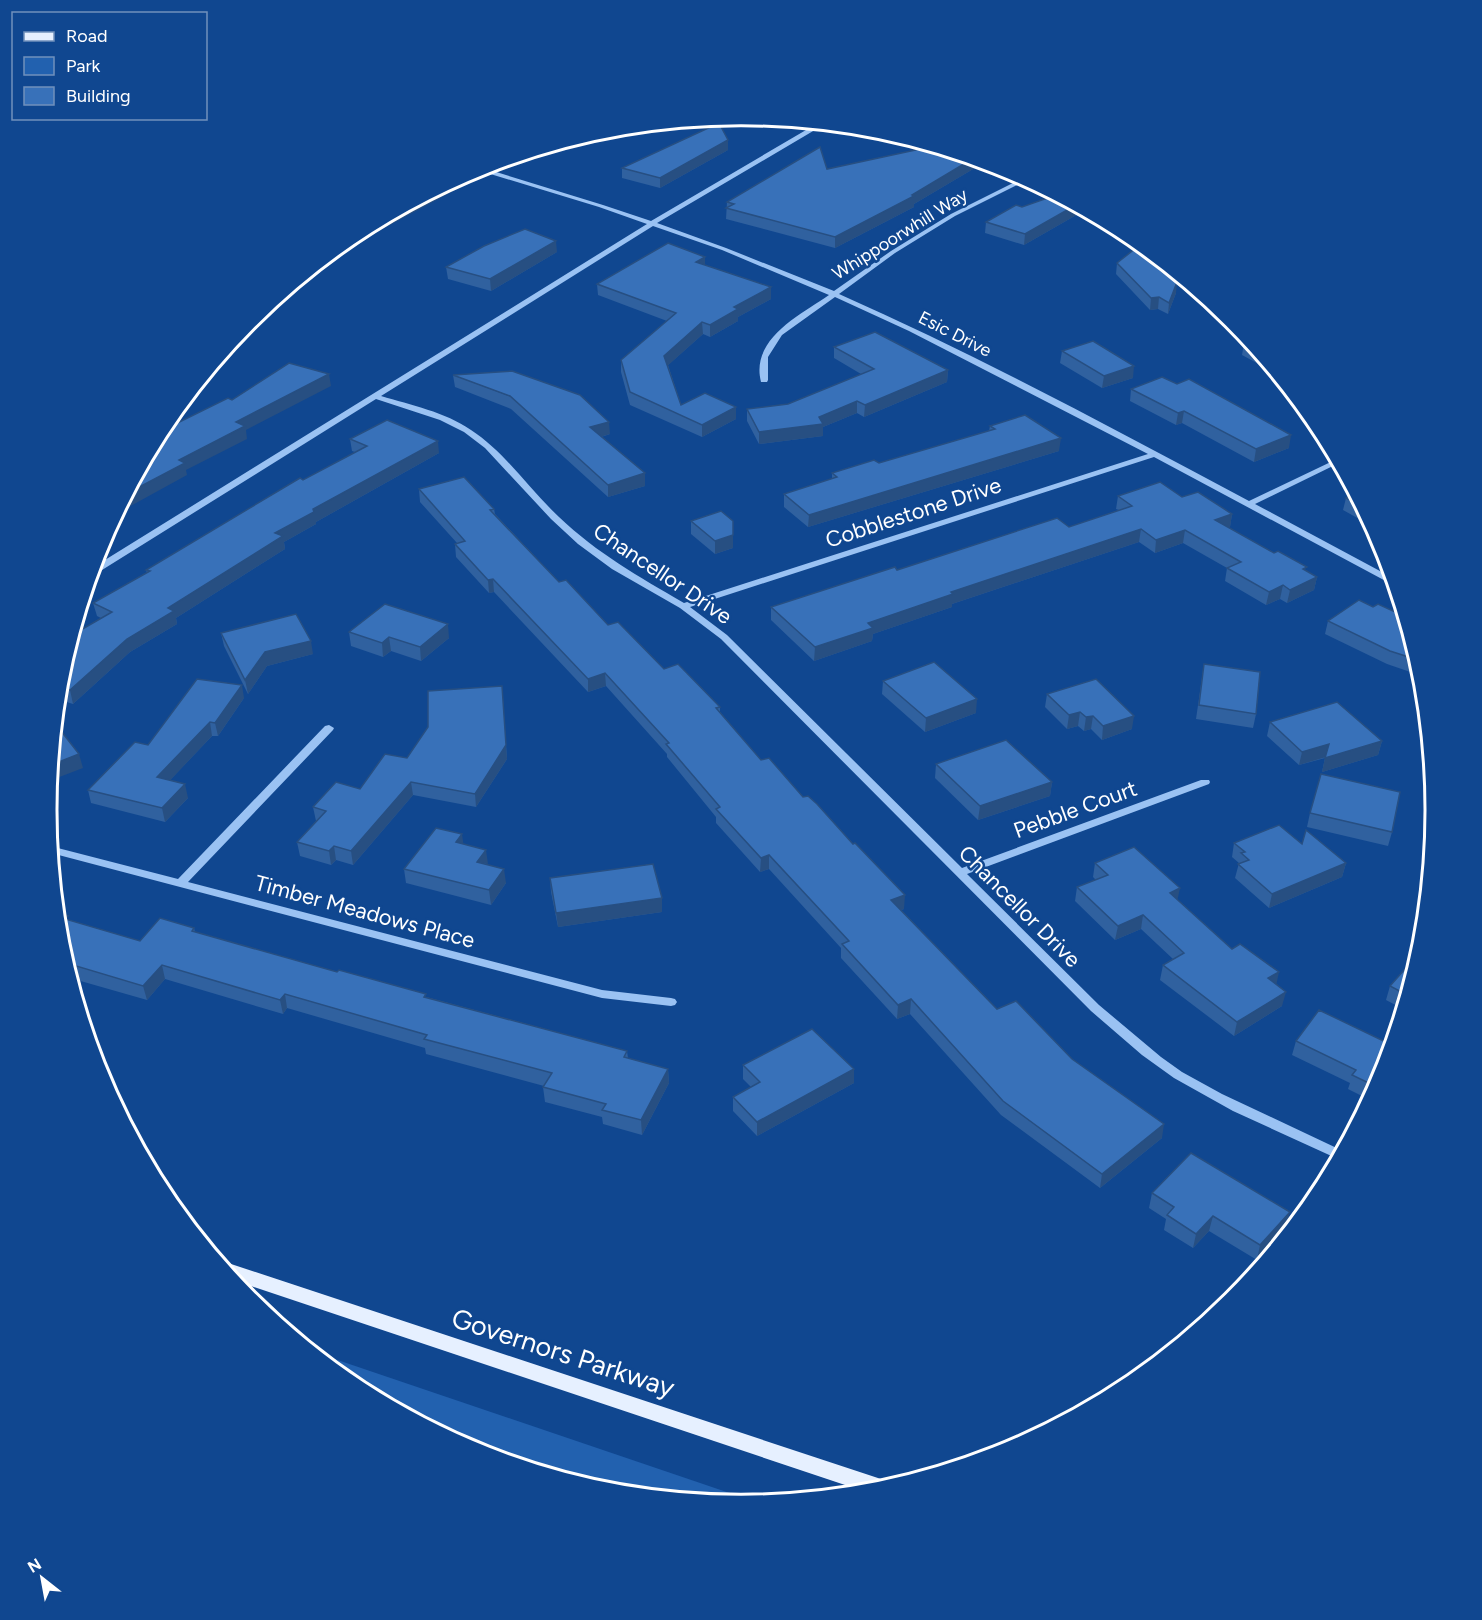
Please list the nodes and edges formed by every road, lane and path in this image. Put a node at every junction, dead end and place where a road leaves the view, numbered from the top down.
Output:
1 (811, 130) edge
2 (492, 173) edge
3 (1016, 184) dead end
4 (654, 224) junction
5 (833, 293) junction
6 (764, 380) dead end
7 (377, 397) junction
8 (1155, 454) junction
9 (1331, 464) edge
10 (1249, 504) junction
11 (102, 566) edge
12 (1384, 577) edge
13 (683, 606) junction
14 (329, 728) dead end
15 (1205, 782) dead end
16 (58, 851) edge
17 (959, 873) junction
18 (181, 883) junction
19 (671, 1002) dead end
20 (1333, 1152) edge
21 (240, 1275) edge
22 (864, 1483) edge

1 - 4 street
2 - 4 street, Esic Drive
3 - 5 street, Whippoorwhill Way
4 - 5 street, Esic Drive
4 - 7 street
5 - 6 street, Whippoorwhill Way
5 - 8 street, Esic Drive
7 - 11 street
7 - 13 street, Chancellor Drive
8 - 10 street, Esic Drive
8 - 13 street, Cobblestone Drive
9 - 10 street
10 - 12 street, Esic Drive
13 - 17 street, Chancellor Drive
14 - 18 street
15 - 17 street, Pebble Court
16 - 18 street, Timber Meadows Place
17 - 20 street, Chancellor Drive
18 - 19 street, Timber Meadows Place
21 - 22 main road, Governors Parkway

